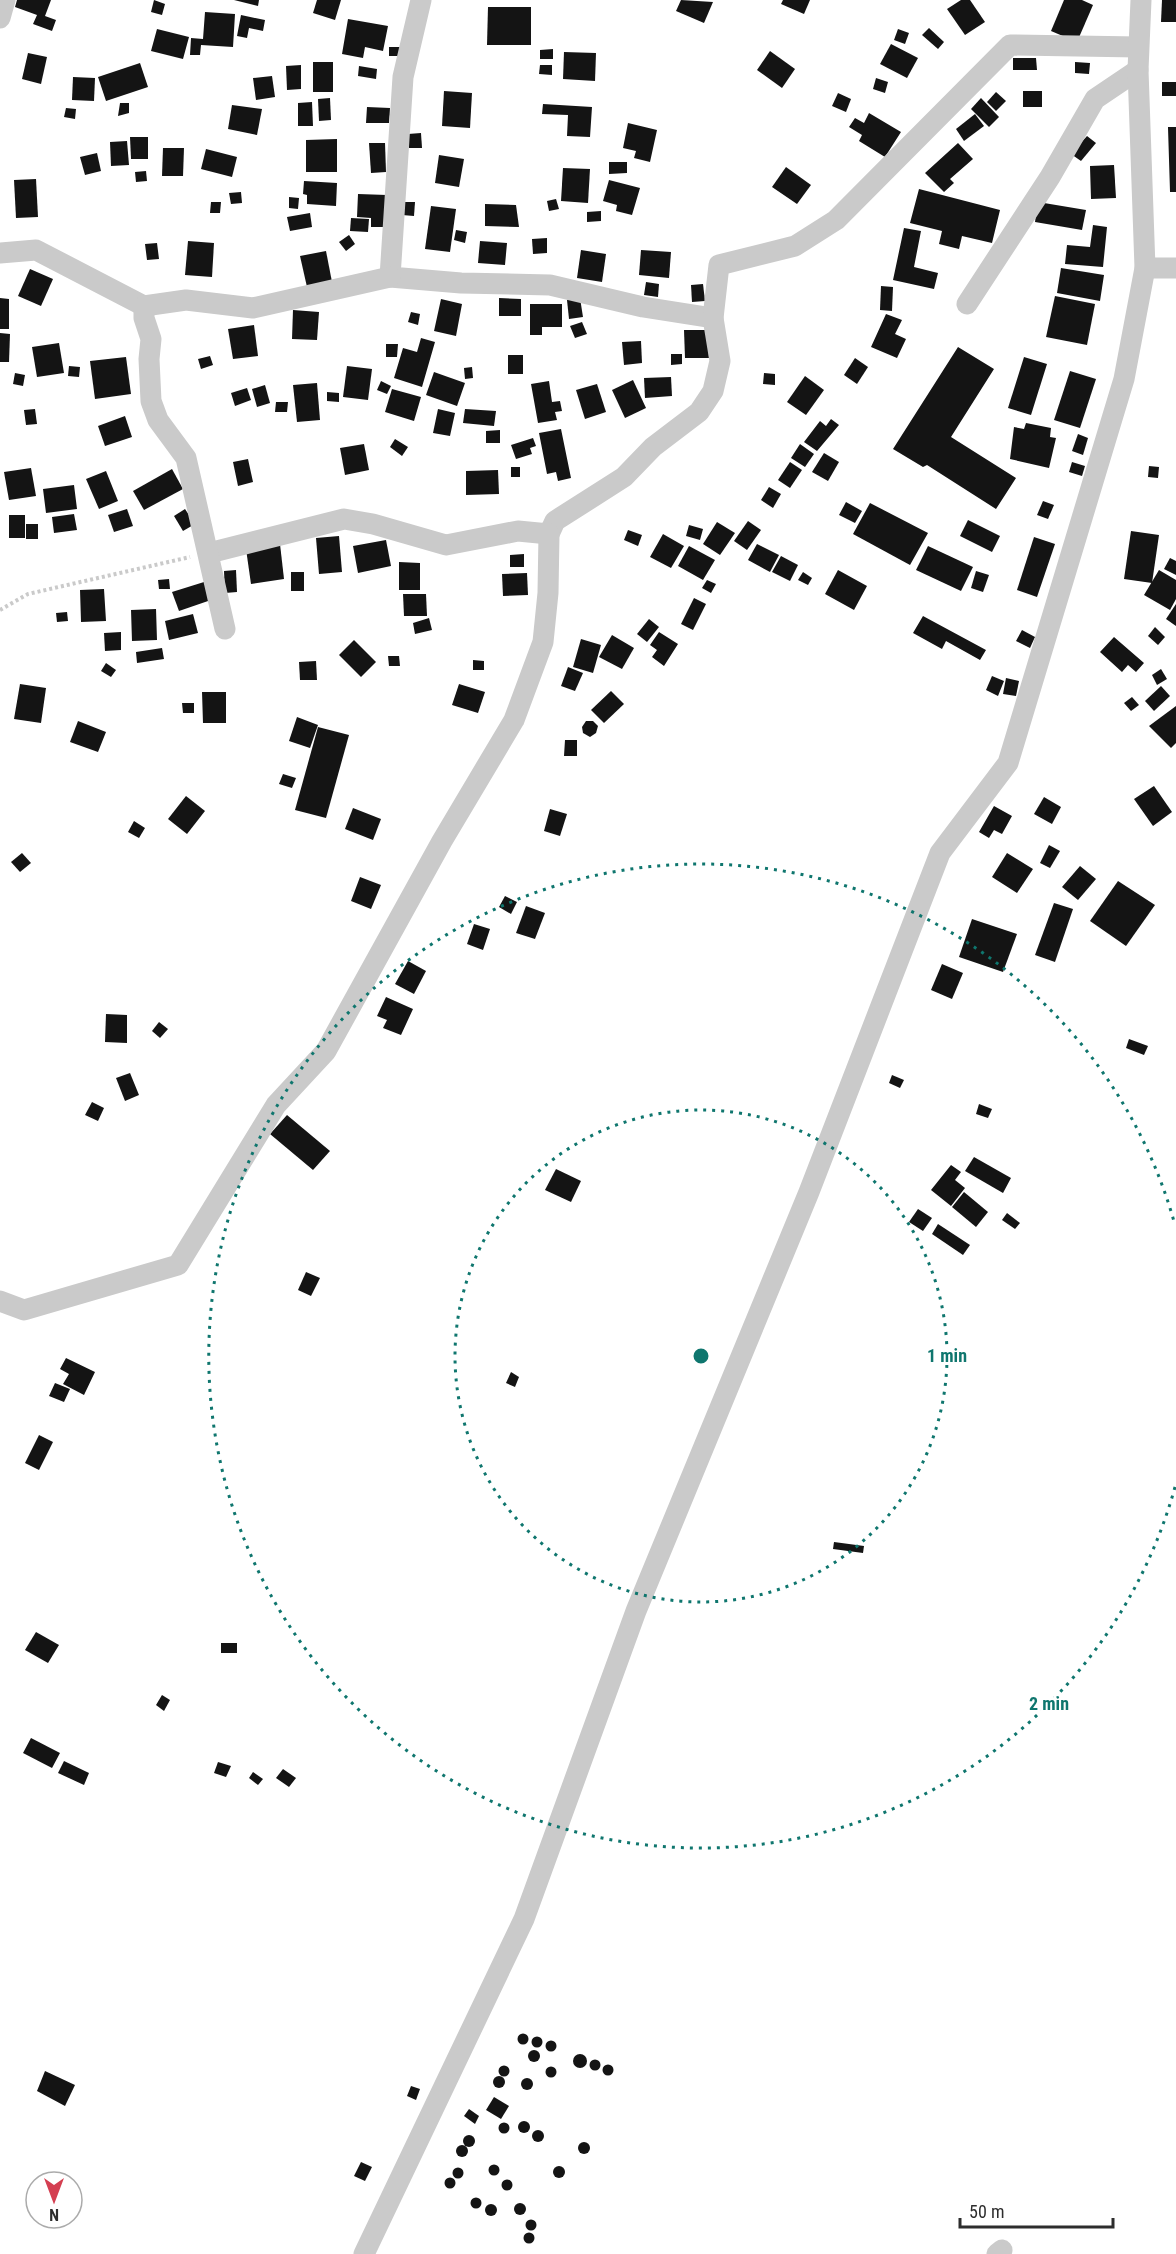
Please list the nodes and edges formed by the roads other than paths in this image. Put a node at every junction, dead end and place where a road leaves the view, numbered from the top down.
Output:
1 (5, 0) edge
2 (421, 0) edge
3 (1141, 0) edge
4 (0, 18) edge
5 (1138, 46) junction
6 (1138, 70) junction
7 (0, 253) edge
8 (1145, 268) junction
9 (1176, 268) edge
10 (390, 277) junction
11 (967, 304) dead end
12 (144, 306) junction
13 (713, 318) junction
14 (549, 534) junction
15 (209, 553) junction
16 (225, 629) dead end
17 (0, 1301) edge
18 (24, 1310) junction
19 (0, 1313) edge
20 (364, 2254) edge

1 - 4 street
2 - 10 street
3 - 5 street
5 - 6 street
5 - 13 street
6 - 8 street
6 - 11 street
7 - 12 street
8 - 9 street
8 - 20 street
10 - 12 street
10 - 13 street
12 - 15 street
13 - 14 street
14 - 15 street
14 - 18 street
15 - 16 street
17 - 18 street
18 - 19 street

